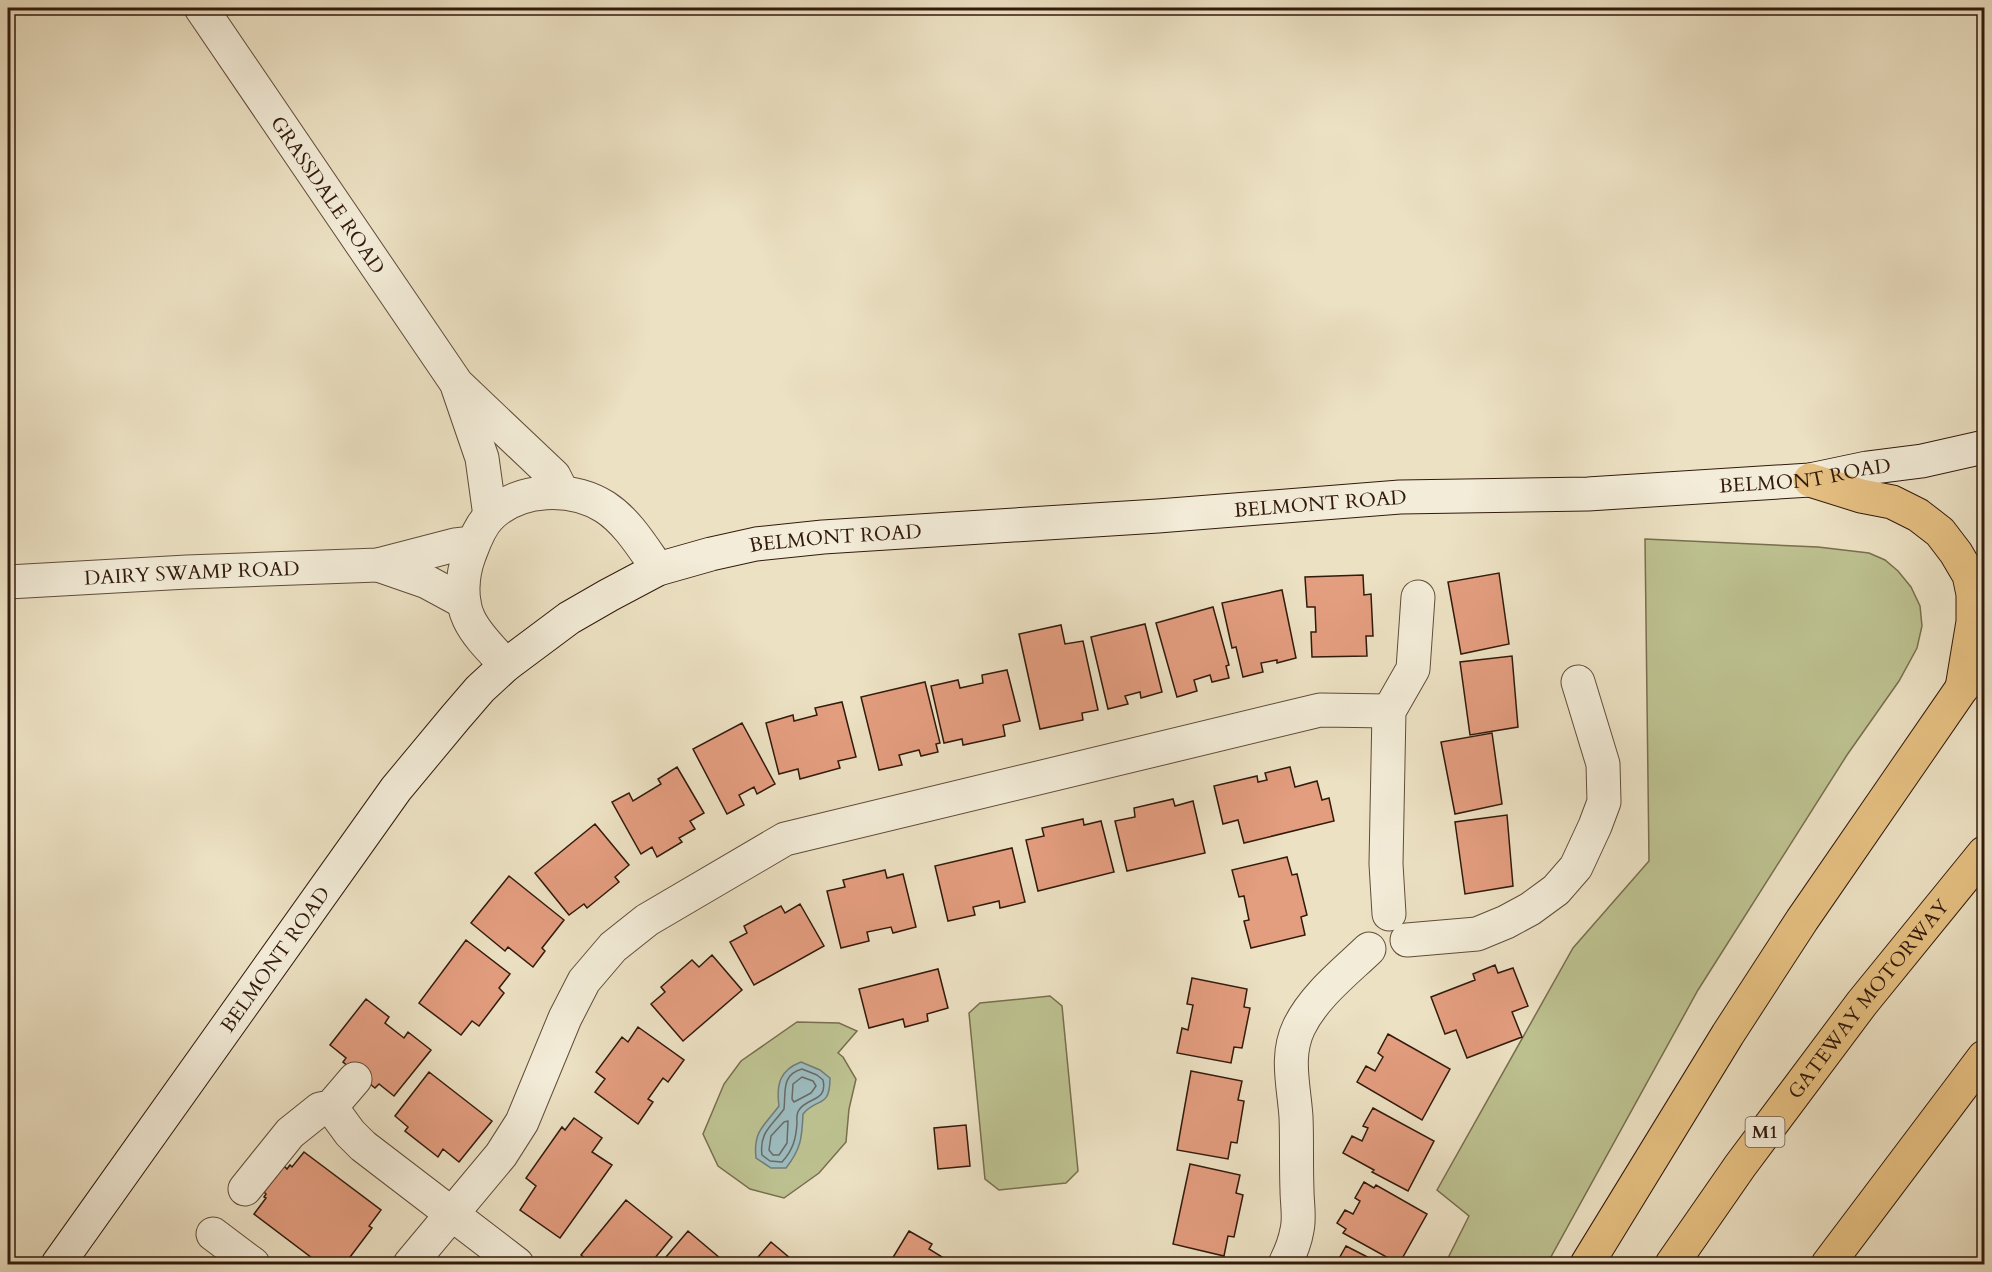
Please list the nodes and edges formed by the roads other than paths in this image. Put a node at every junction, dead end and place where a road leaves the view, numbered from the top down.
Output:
1 (201, 8) edge
2 (457, 384) junction
3 (1984, 447) edge
4 (1810, 480) junction
5 (562, 492) junction
6 (490, 516) junction
7 (473, 543) junction
8 (378, 565) junction
9 (658, 570) junction
10 (8, 582) edge
11 (1418, 597) dead end
12 (464, 602) junction
13 (1984, 663) edge
14 (506, 665) junction
15 (1578, 682) dead end
16 (1962, 688) junction
17 (1389, 711) junction
18 (1984, 853) edge
19 (1398, 927) junction
20 (1984, 1057) edge
21 (355, 1079) dead end
22 (331, 1107) junction
23 (244, 1189) dead end
24 (453, 1214) junction
25 (213, 1234) dead end
26 (58, 1264) edge
27 (253, 1264) edge
28 (410, 1264) edge
29 (517, 1264) edge
30 (1285, 1264) edge
31 (1587, 1264) edge
32 (1672, 1264) edge
33 (1828, 1264) edge

1 - 2 street, GRASSDALE ROAD
2 - 5 street, GRASSDALE ROAD
2 - 6 street, GRASSDALE ROAD
3 - 4 street, BELMONT ROAD
4 - 9 street, BELMONT ROAD
4 - 16 highway
5 - 6 street
5 - 9 street
6 - 7 street
7 - 8 street, DAIRY SWAMP ROAD
7 - 12 street
8 - 10 street, DAIRY SWAMP ROAD
8 - 12 street, DAIRY SWAMP ROAD
9 - 14 street, BELMONT ROAD
11 - 17 street
12 - 14 street
13 - 16 highway
14 - 26 street, BELMONT ROAD
15 - 19 street
16 - 31 highway
17 - 19 street
17 - 24 street
18 - 32 highway, GATEWAY MOTORWAY / M1
19 - 30 street
20 - 33 highway
21 - 22 street
22 - 23 street
22 - 24 street
24 - 28 street
24 - 29 street
25 - 27 street

